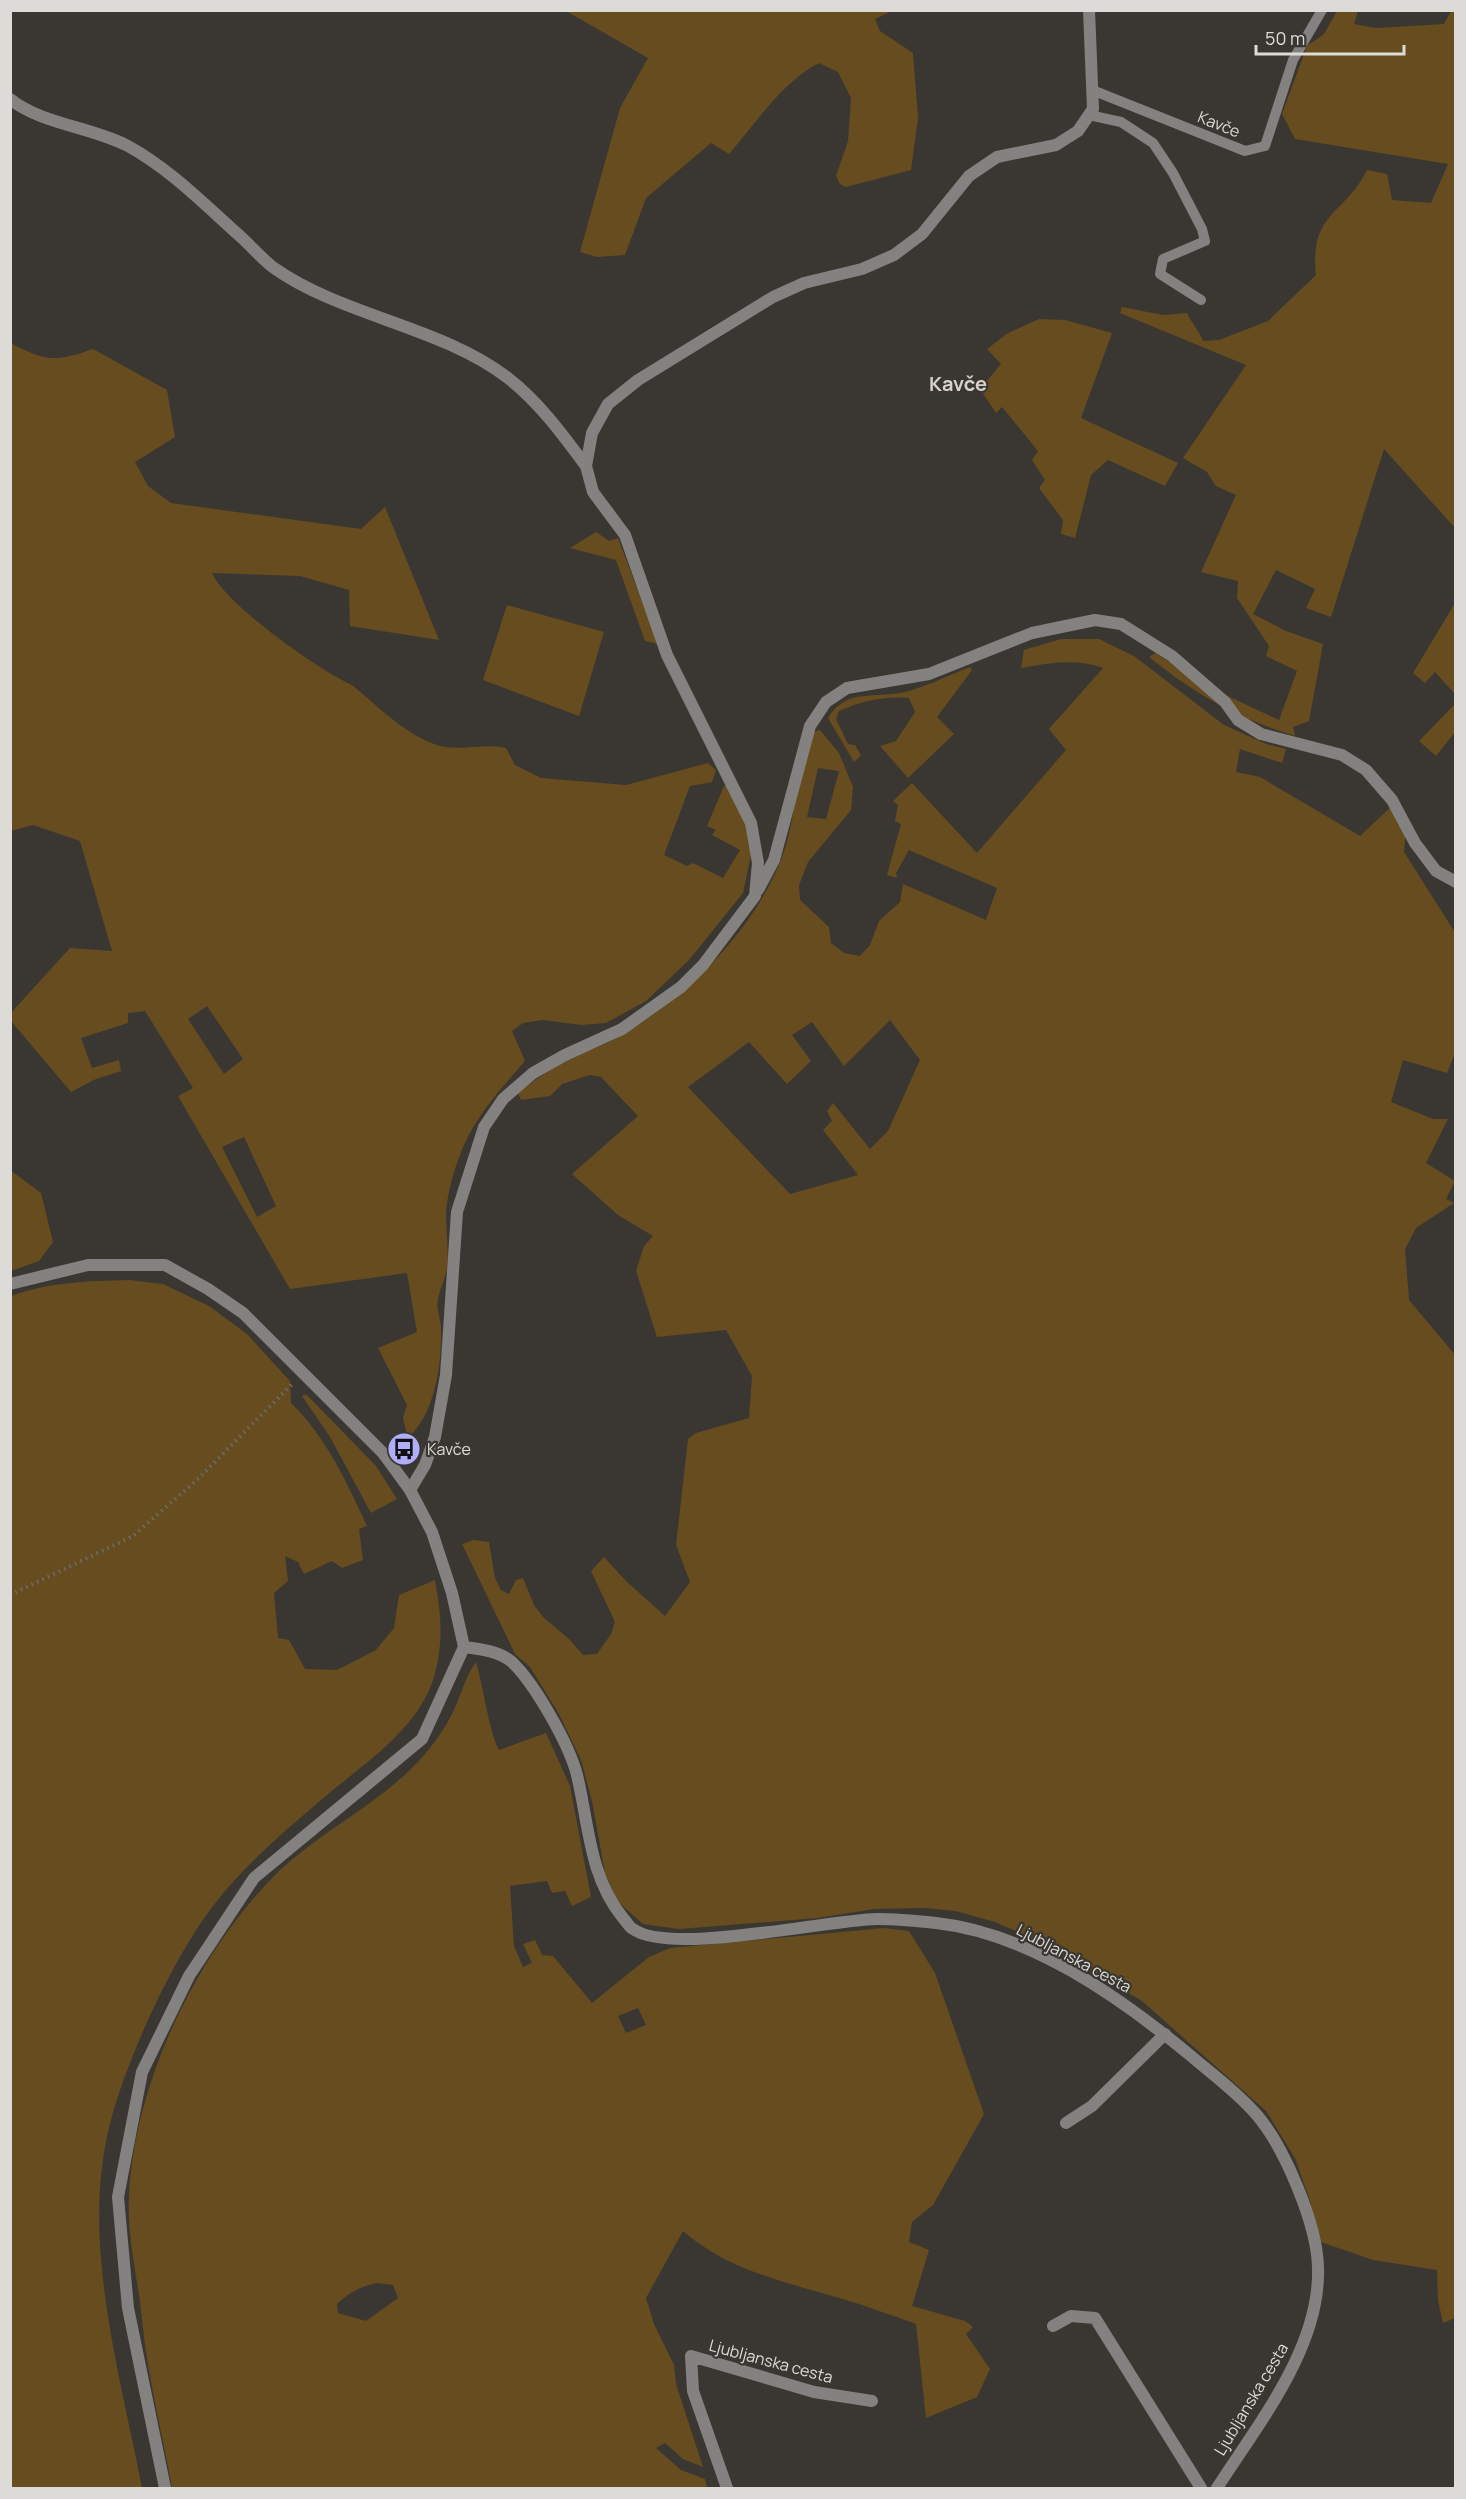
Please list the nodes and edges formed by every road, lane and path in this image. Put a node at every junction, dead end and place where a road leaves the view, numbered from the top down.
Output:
1 (1089, 10) edge
2 (1322, 10) edge
3 (1092, 90) junction
4 (10, 99) edge
5 (1089, 115) junction
6 (1201, 300) dead end
7 (586, 466) junction
8 (1455, 882) edge
9 (755, 896) junction
10 (10, 1284) edge
11 (303, 1373) junction
12 (410, 1491) junction
13 (10, 1595) edge
14 (464, 1647) junction
15 (1165, 2034) junction
16 (1066, 2123) dead end
17 (1053, 2326) dead end
18 (872, 2401) dead end
19 (165, 2488) edge
20 (727, 2488) edge
21 (1201, 2488) edge
22 (1217, 2488) edge

1 - 3 street
2 - 3 lane, Kavče
3 - 5 street
4 - 7 street
5 - 6 lane
5 - 7 street
7 - 9 street
8 - 9 street
9 - 12 street
10 - 11 street
11 - 12 street
11 - 13 path
12 - 14 street
14 - 15 street, Ljubljanska cesta
14 - 19 street
15 - 16 street
15 - 22 street, Ljubljanska cesta
17 - 21 street
18 - 20 street, Ljubljanska cesta

